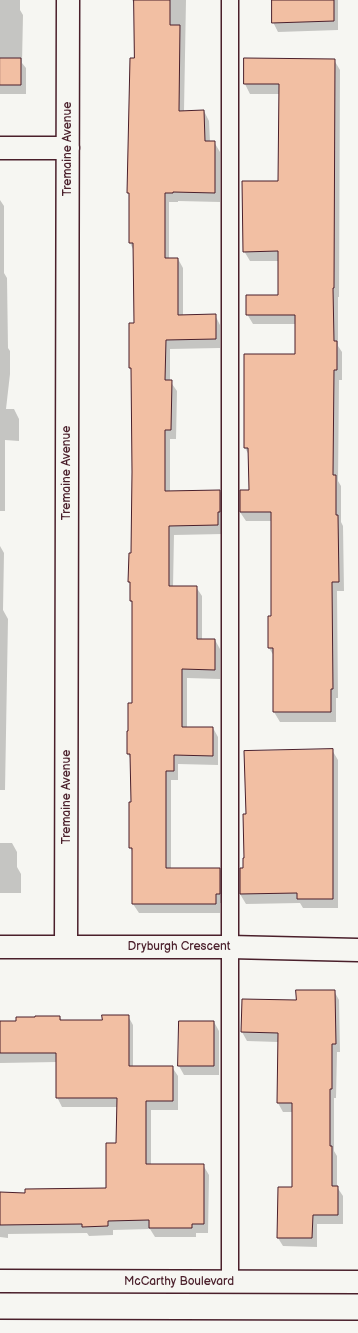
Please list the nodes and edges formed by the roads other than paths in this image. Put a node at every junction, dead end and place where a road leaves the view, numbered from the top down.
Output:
1 (68, 0) edge
2 (230, 0) edge
3 (0, 148) edge
4 (68, 148) junction
5 (230, 946) junction
6 (0, 947) edge
7 (66, 947) junction
8 (358, 950) edge
9 (0, 1281) edge
10 (230, 1282) junction
11 (358, 1282) edge
12 (0, 1331) edge
13 (358, 1332) edge

1 - 4 street, Tremaine Avenue
2 - 5 lane
3 - 4 street
4 - 7 street, Tremaine Avenue
5 - 7 street, Dryburgh Crescent
5 - 8 street, Dryburgh Crescent
5 - 10 lane
6 - 7 street, Dryburgh Crescent
9 - 10 street, McCarthy Boulevard
10 - 11 street, McCarthy Boulevard
12 - 13 street

